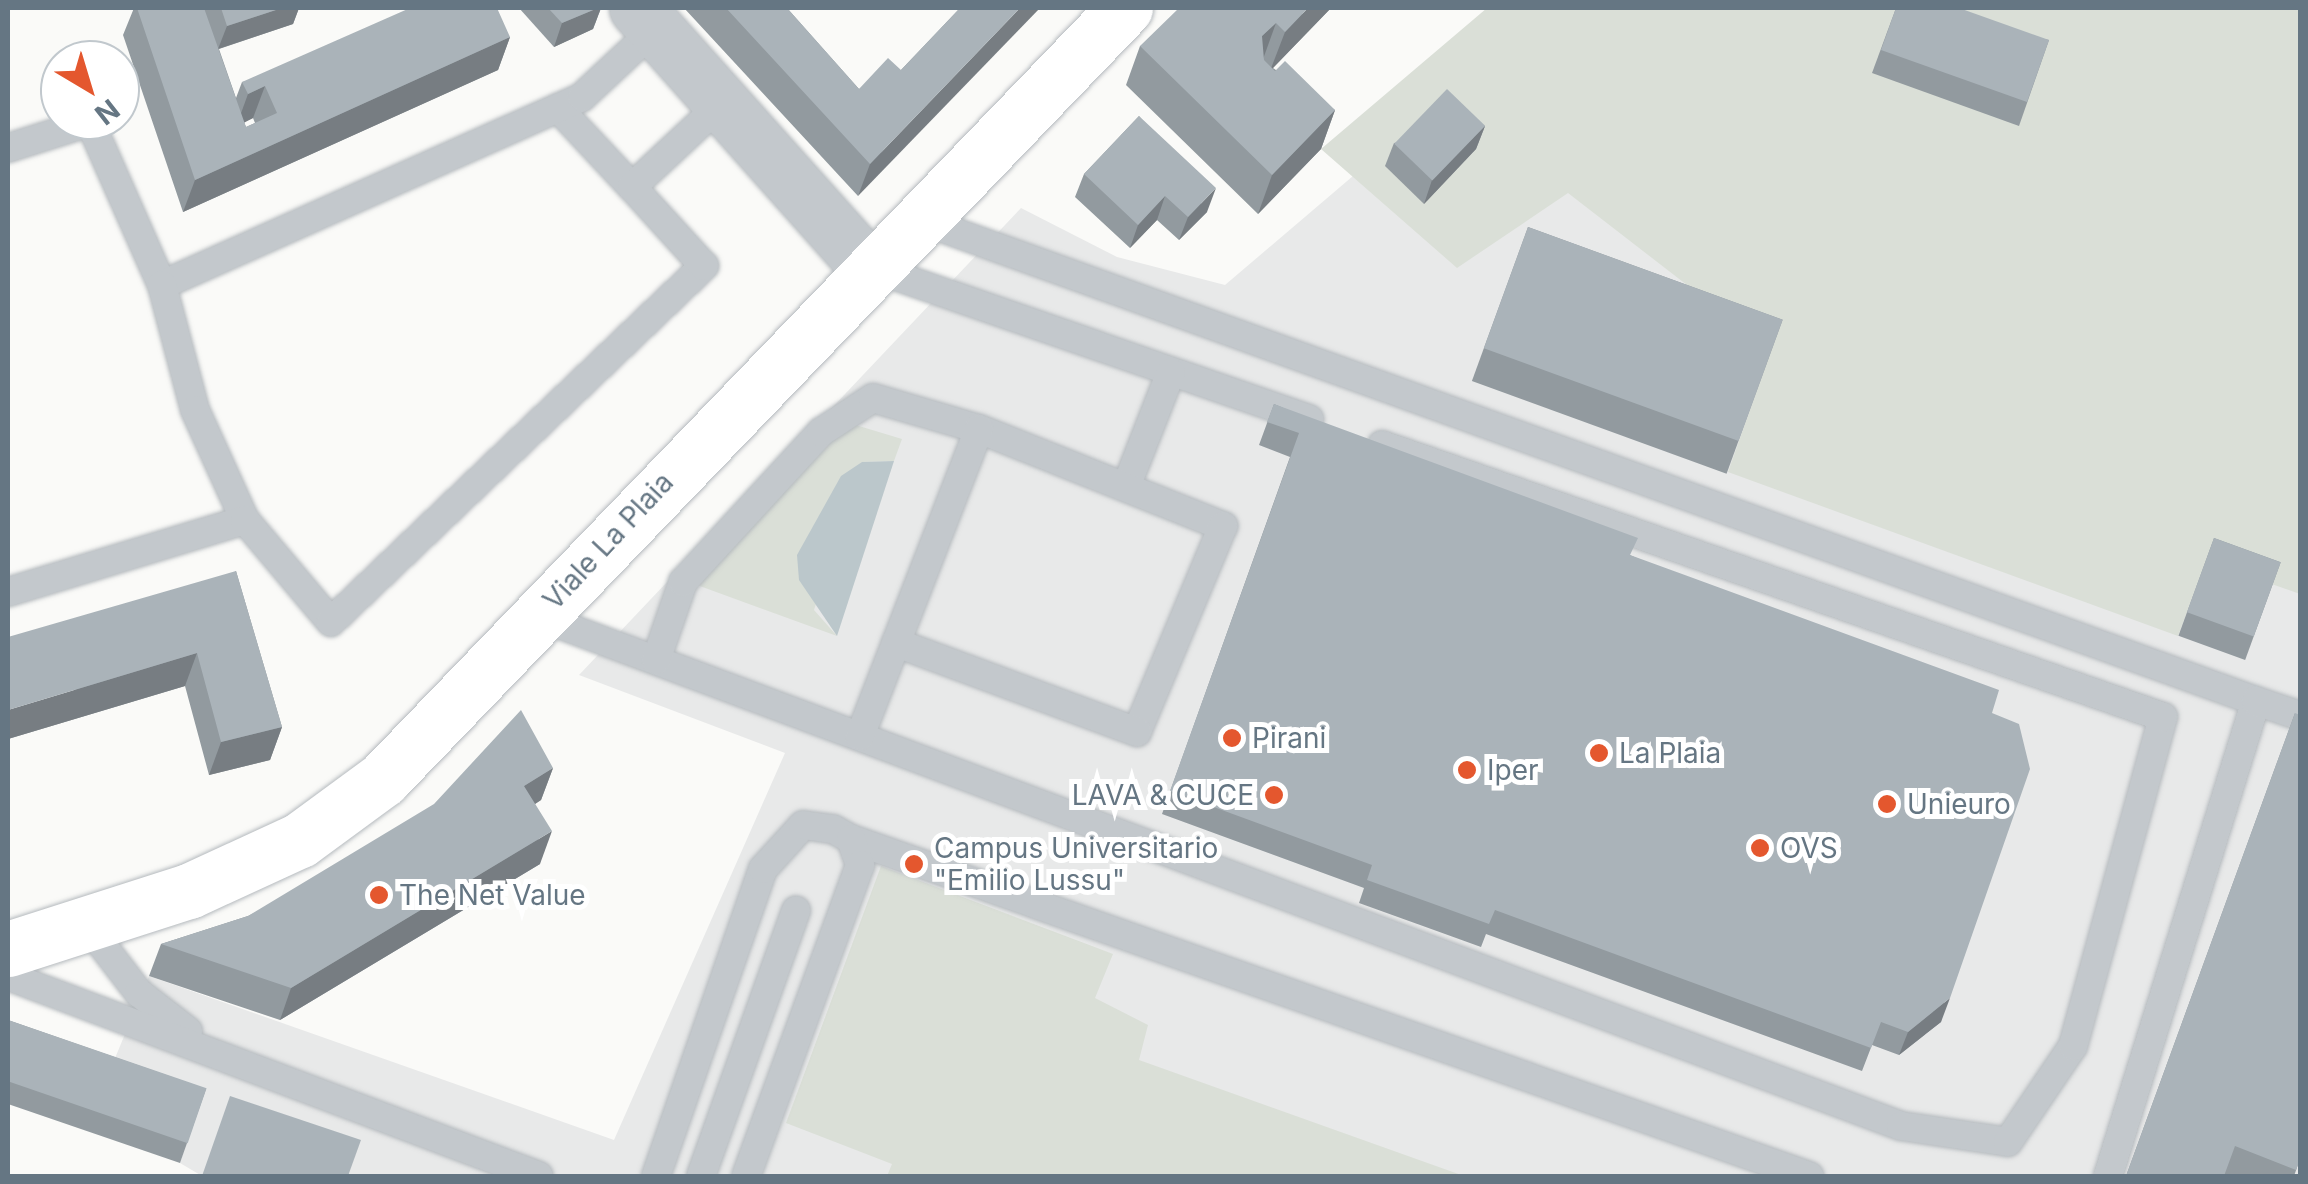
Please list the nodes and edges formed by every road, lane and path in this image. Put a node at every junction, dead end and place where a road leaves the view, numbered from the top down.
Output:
1 (1125, 8) edge
2 (647, 18) edge
3 (723, 102) junction
4 (558, 108) junction
5 (8, 148) edge
6 (632, 188) junction
7 (915, 218) junction
8 (867, 266) junction
9 (162, 285) junction
10 (1172, 372) junction
11 (978, 429) junction
12 (1126, 488) junction
13 (245, 520) junction
14 (8, 592) edge
15 (537, 616) junction
16 (896, 643) junction
17 (656, 660) junction
18 (2256, 701) junction
19 (2300, 716) edge
20 (860, 736) junction
21 (852, 839) junction
22 (796, 910) dead end
23 (86, 924) junction
24 (8, 950) edge
25 (8, 976) edge
26 (213, 1050) junction
27 (539, 1176) edge
28 (656, 1176) edge
29 (701, 1176) edge
30 (746, 1176) edge
31 (1809, 1176) edge
32 (2108, 1176) edge

1 - 7 main road, Viale La Plaia
2 - 3 street
2 - 4 lane
3 - 6 lane
3 - 8 street
4 - 6 lane
4 - 9 lane
5 - 9 lane
6 - 13 lane
7 - 8 main road, Viale La Plaia
7 - 18 lane
8 - 10 lane
8 - 15 main road, Viale La Plaia
9 - 13 lane
10 - 12 lane
10 - 20 lane
11 - 12 lane
11 - 16 lane
11 - 17 lane
12 - 16 lane
13 - 14 lane
15 - 17 lane
15 - 23 main road, Viale La Plaia
16 - 20 lane
17 - 20 lane
18 - 19 lane
18 - 32 lane
21 - 28 lane
21 - 30 lane
21 - 31 lane
22 - 29 lane
23 - 24 main road, Viale La Plaia
23 - 26 lane
25 - 26 lane
26 - 27 lane

